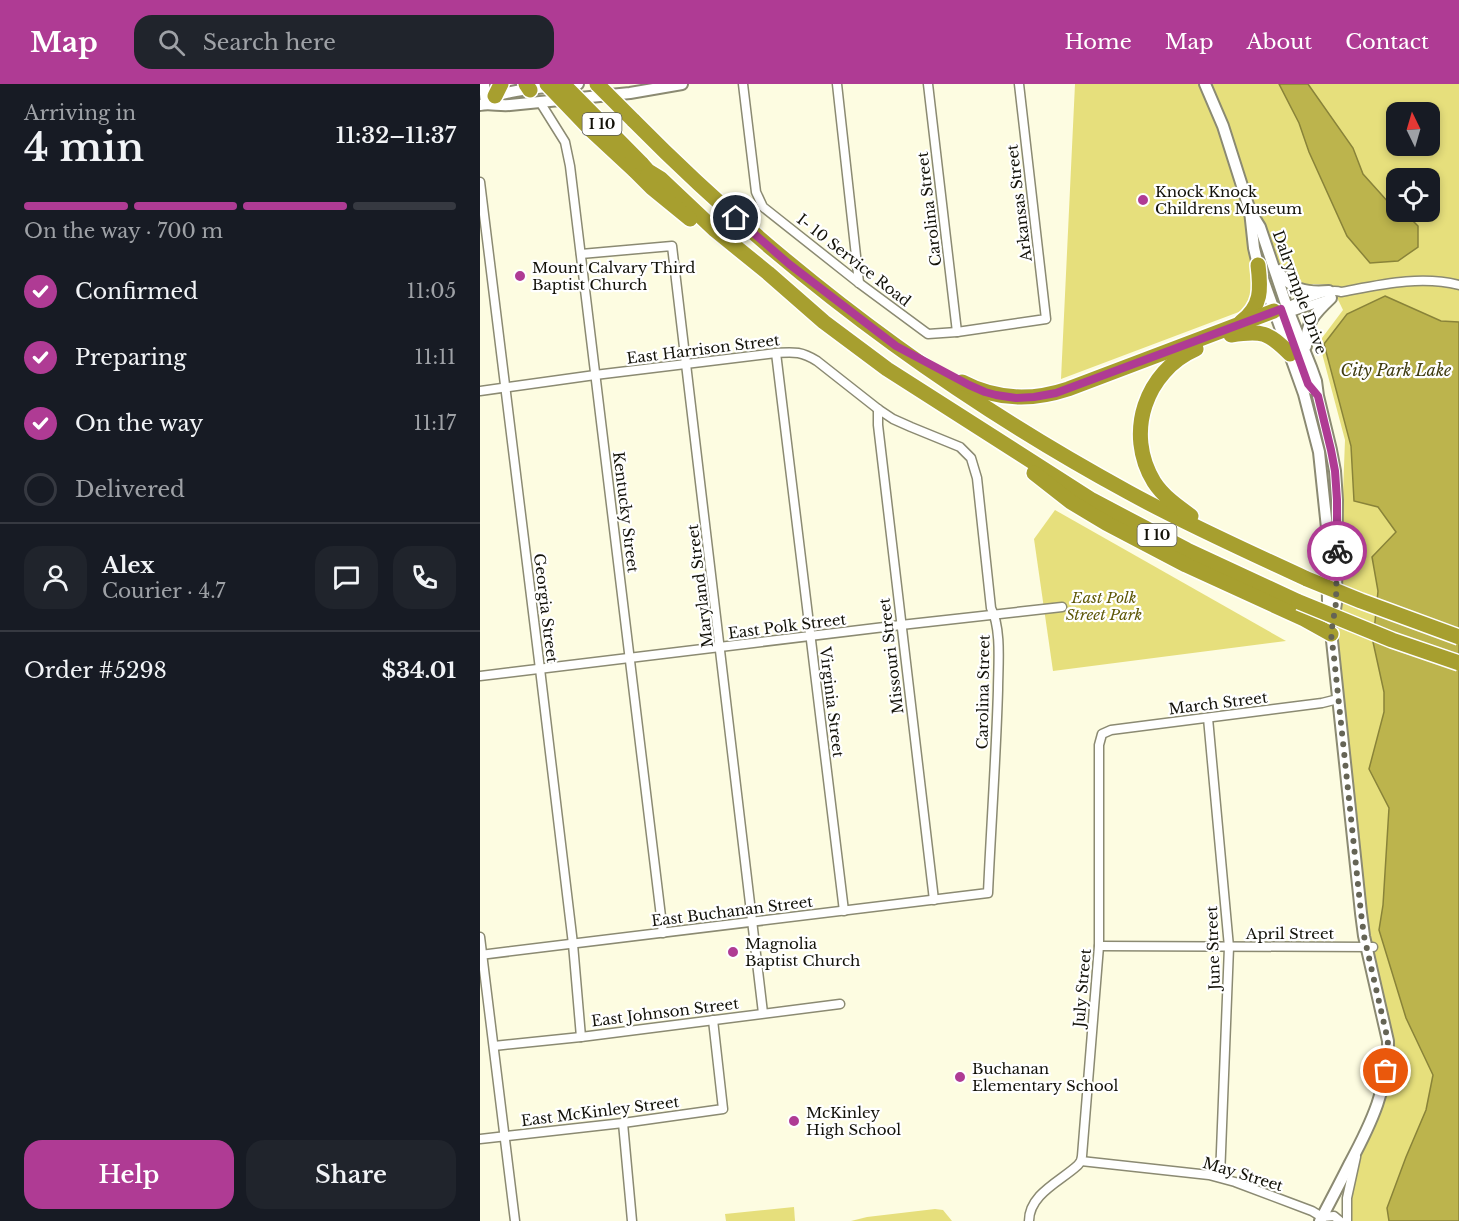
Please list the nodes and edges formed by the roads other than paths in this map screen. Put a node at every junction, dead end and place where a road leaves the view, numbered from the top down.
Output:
1 (484, 84) edge
2 (547, 84) edge
3 (563, 84) edge
4 (578, 84) edge
5 (613, 84) edge
6 (682, 84) edge
7 (743, 84) edge
8 (837, 84) edge
9 (928, 84) edge
10 (1019, 84) edge
11 (1205, 84) edge
12 (603, 88) edge
13 (532, 92) edge
14 (490, 98) edge
15 (637, 166) junction
16 (480, 182) edge
17 (581, 254) junction
18 (1265, 264) junction
19 (859, 283) junction
20 (1459, 285) edge
21 (1334, 294) junction
22 (1282, 312) junction
23 (1233, 331) junction
24 (957, 332) junction
25 (896, 346) junction
26 (1306, 352) junction
27 (776, 353) junction
28 (1290, 354) junction
29 (687, 364) junction
30 (595, 375) junction
31 (505, 388) junction
32 (480, 391) edge
33 (1318, 396) junction
34 (878, 409) junction
35 (1022, 456) junction
36 (971, 458) joint
37 (1252, 554) junction
38 (1062, 607) dead end
39 (994, 614) junction
40 (901, 625) junction
41 (1331, 634) junction
42 (810, 637) junction
43 (1459, 637) edge
44 (721, 648) junction
45 (630, 657) junction
46 (1459, 663) edge
47 (540, 669) junction
48 (480, 676) edge
49 (1338, 699) junction
50 (1208, 718) junction
51 (1102, 734) joint
52 (988, 893) joint
53 (934, 900) junction
54 (844, 911) junction
55 (752, 922) junction
56 (663, 933) junction
57 (480, 937) edge
58 (573, 944) junction
59 (1100, 946) junction
60 (1229, 946) junction
61 (1370, 947) junction
62 (481, 955) edge
63 (840, 1004) dead end
64 (763, 1013) junction
65 (713, 1020) junction
66 (581, 1037) junction
67 (494, 1046) junction
68 (623, 1123) junction
69 (504, 1137) junction
70 (480, 1139) edge
71 (1358, 1150) junction
72 (1081, 1161) junction
73 (1220, 1177) junction
74 (1322, 1220) edge
75 (515, 1221) edge
76 (632, 1221) edge
77 (1029, 1221) edge
78 (1340, 1221) edge
79 (1347, 1221) edge

1 - 14 street
2 - 15 highway, bridge
3 - 15 highway, I 10, bridge
4 - 13 street
5 - 12 street
6 - 12 street
7 - 19 street, I- 10 Service Road
8 - 19 street
9 - 24 street, Carolina Street
10 - 24 street, Arkansas Street
11 - 18 street, Dalrymple Drive
12 - 13 street
12 - 25 highway, I 10, bridge
13 - 14 street
13 - 14 street
13 - 17 street, Kentucky Street
15 - 35 highway, I 10
16 - 31 street, Georgia Street
17 - 29 street, Maryland Street
17 - 30 street, Kentucky Street
18 - 21 street
18 - 22 street, Dalrymple Drive
18 - 23 highway
19 - 24 street, I- 10 Service Road
20 - 21 street
21 - 22 street
21 - 26 street
22 - 23 highway
22 - 26 street, Dalrymple Drive
22 - 28 street, Dalrymple Drive
22 - 33 street
23 - 25 highway
23 - 28 highway
23 - 37 highway
25 - 37 highway, I 10
26 - 33 street, Dalrymple Drive
27 - 29 street, East Harrison Street
27 - 34 street, East Harrison Street
27 - 42 street, Virginia Street
28 - 41 street, Dalrymple Drive
29 - 30 street, East Harrison Street
29 - 44 street, Maryland Street
30 - 31 street, East Harrison Street
30 - 45 street, Kentucky Street
31 - 32 street, East Harrison Street
31 - 47 street, Georgia Street
33 - 41 street, Dalrymple Drive
34 - 36 street, East Harrison Street
34 - 40 street, Missouri Street
35 - 41 highway
35 - 46 highway, I 10, bridge
36 - 39 street, Carolina Street
37 - 43 highway, I 10, bridge
38 - 39 street, East Polk Street
39 - 40 street, East Polk Street
39 - 52 street, Carolina Street
40 - 42 street, East Polk Street
40 - 53 street, Missouri Street
41 - 49 street, Dalrymple Drive
42 - 44 street, East Polk Street
42 - 54 street, Virginia Street
44 - 45 street, East Polk Street
44 - 55 street, Maryland Street
45 - 47 street, East Polk Street
45 - 56 street, Kentucky Street
47 - 48 street, East Polk Street
47 - 58 street, Georgia Street
49 - 50 street, March Street
49 - 61 street, Dalrymple Drive
50 - 51 street, March Street
50 - 60 street, June Street
51 - 59 street, July Street
52 - 53 street, East Buchanan Street
53 - 54 street, East Buchanan Street
54 - 55 street, East Buchanan Street
55 - 56 street, East Buchanan Street
55 - 64 street, Maryland Street
56 - 58 street, East Buchanan Street
57 - 62 street
58 - 62 street, East Buchanan Street
58 - 66 street, Georgia Street
59 - 60 street, April Street
59 - 72 street, July Street
60 - 61 street, April Street
60 - 73 street, June Street
61 - 71 street, Dalrymple Drive
62 - 67 street
63 - 64 street, East Johnson Street
64 - 65 street, East Johnson Street
65 - 66 street, East Johnson Street
65 - 68 street, East McKinley Street
66 - 67 street, East Johnson Street
67 - 69 street
68 - 69 street, East McKinley Street
68 - 76 street
69 - 70 street, East McKinley Street
69 - 75 street
71 - 74 street, Dalrymple Drive
71 - 79 street
72 - 73 street, May Street
72 - 77 street
73 - 74 street, May Street
74 - 78 street, May Street

